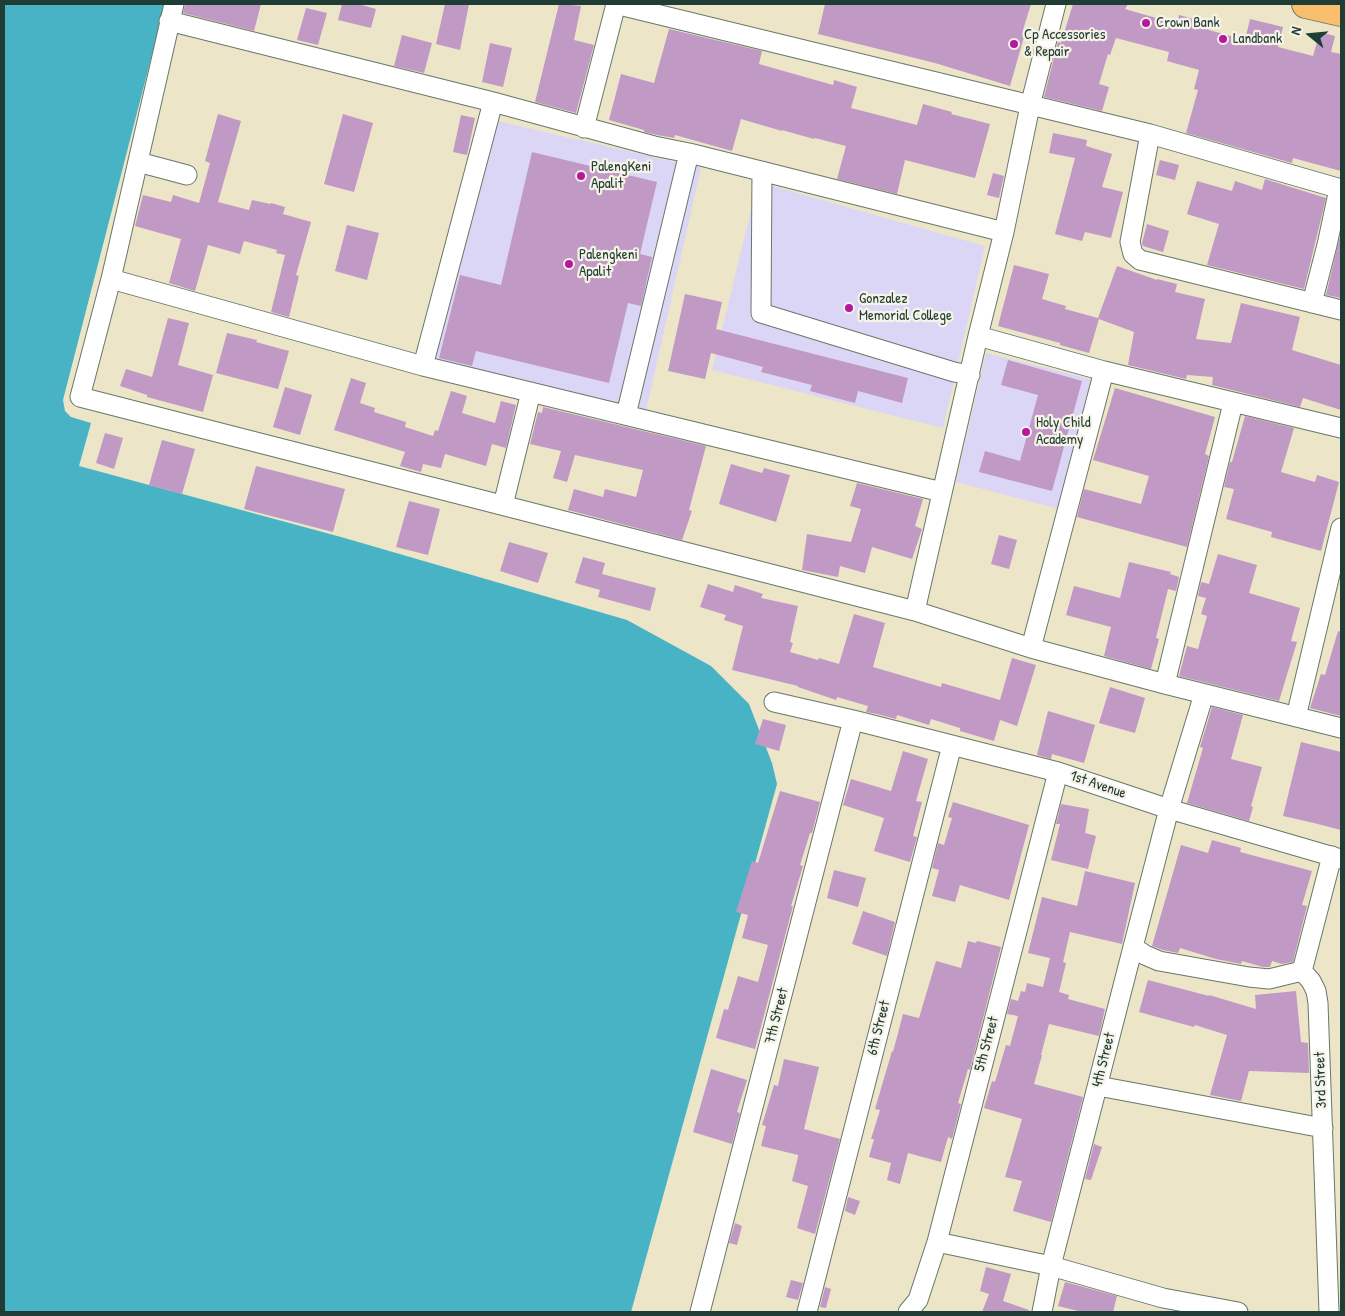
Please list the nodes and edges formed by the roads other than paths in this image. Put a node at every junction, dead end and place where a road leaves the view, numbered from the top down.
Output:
1 (616, 4) edge
2 (1056, 4) edge
3 (1306, 4) edge
4 (171, 12) edge
5 (1341, 12) edge
6 (493, 102) junction
7 (1030, 106) junction
8 (584, 128) junction
9 (1150, 134) junction
10 (689, 153) junction
11 (138, 162) junction
12 (762, 171) junction
13 (187, 175) dead end
14 (1340, 189) edge
15 (1004, 232) junction
16 (111, 279) junction
17 (1312, 303) junction
18 (1341, 310) edge
19 (978, 336) junction
20 (423, 366) junction
21 (1104, 371) junction
22 (970, 375) junction
23 (531, 392) junction
24 (1233, 403) junction
25 (626, 415) junction
26 (1341, 428) edge
27 (942, 492) junction
28 (503, 505) junction
29 (1341, 528) edge
30 (916, 611) junction
31 (1031, 648) junction
32 (1165, 684) junction
33 (1204, 694) junction
34 (774, 702) dead end
35 (1296, 717) junction
36 (853, 720) junction
37 (1341, 728) edge
38 (952, 745) junction
39 (1058, 772) junction
40 (1169, 809) junction
41 (1337, 858) edge
42 (1133, 948) junction
43 (1302, 971) junction
44 (1098, 1086) junction
45 (1323, 1128) junction
46 (937, 1242) junction
47 (1051, 1266) junction
48 (692, 1312) edge
49 (807, 1312) edge
50 (908, 1312) edge
51 (1042, 1312) edge
52 (1238, 1312) edge
53 (1329, 1312) edge

1 - 7 street
1 - 8 street
2 - 7 street
3 - 5 highway
4 - 6 street
4 - 11 street
6 - 8 street
6 - 20 street
7 - 9 street
7 - 15 street
8 - 10 street
9 - 14 street
9 - 17 street
10 - 12 street
10 - 25 street
11 - 13 street
11 - 16 street
12 - 15 street
12 - 22 street
14 - 17 street
15 - 19 street
16 - 20 street
16 - 28 street
17 - 18 street
19 - 21 street
19 - 22 street
20 - 23 street
21 - 24 street
21 - 31 street
22 - 27 street
23 - 25 street
23 - 28 street
24 - 26 street
24 - 32 street
25 - 27 street
27 - 30 street
28 - 30 street
29 - 35 street
30 - 31 street
31 - 32 street
32 - 33 street
33 - 35 street
33 - 40 street, 4th Street
34 - 36 street, 1st Avenue
35 - 37 street
36 - 38 street, 1st Avenue
36 - 48 street, 7th Street
38 - 39 street, 1st Avenue
38 - 49 street, 6th Street
39 - 40 street, 1st Avenue
39 - 46 street, 5th Street
40 - 41 street, 1st Avenue
40 - 42 street, 4th Street
41 - 43 street
42 - 43 street
42 - 44 street, 4th Street
43 - 45 street, 3rd Street
44 - 45 street
44 - 47 street, 4th Street
45 - 53 street, 3rd Street
46 - 47 street
46 - 50 street, 5th Street
47 - 51 street, 4th Street
47 - 52 street

